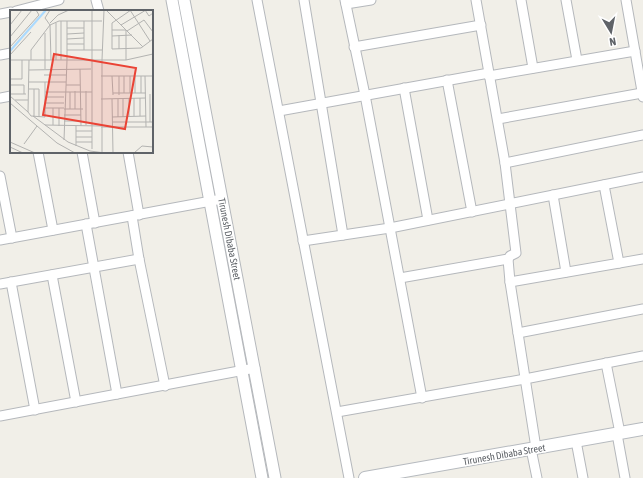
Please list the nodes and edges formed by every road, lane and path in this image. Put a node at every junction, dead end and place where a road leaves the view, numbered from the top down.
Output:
1 (59, 0) edge
2 (96, 0) edge
3 (172, 0) edge
4 (184, 0) edge
5 (257, 0) edge
6 (304, 0) edge
7 (371, 0) edge
8 (476, 0) edge
9 (521, 0) edge
10 (566, 0) edge
11 (626, 0) edge
12 (345, 2) edge
13 (20, 10) edge
14 (99, 10) edge
15 (10, 12) edge
16 (0, 14) edge
17 (481, 25) junction
18 (354, 47) junction
19 (635, 51) junction
20 (10, 53) edge
21 (0, 55) edge
22 (577, 60) junction
23 (640, 66) edge
24 (533, 68) junction
25 (489, 74) junction
26 (447, 80) junction
27 (404, 88) junction
28 (365, 95) junction
29 (10, 96) edge
30 (642, 96) edge
31 (0, 98) edge
32 (321, 103) junction
33 (279, 111) junction
34 (498, 119) junction
35 (643, 135) edge
36 (38, 153) edge
37 (82, 153) edge
38 (128, 153) edge
39 (505, 163) junction
40 (0, 176) edge
41 (643, 177) edge
42 (604, 185) junction
43 (552, 196) junction
44 (222, 199) junction
45 (210, 201) junction
46 (511, 204) junction
47 (472, 212) junction
48 (135, 215) junction
49 (428, 220) junction
50 (95, 222) junction
51 (86, 224) junction
52 (390, 228) junction
53 (53, 230) junction
54 (343, 235) junction
55 (12, 238) junction
56 (0, 240) edge
57 (303, 241) junction
58 (139, 259) junction
59 (508, 259) junction
60 (643, 259) edge
61 (619, 263) junction
62 (94, 267) junction
63 (566, 272) junction
64 (52, 275) junction
65 (400, 278) junction
66 (12, 282) junction
67 (510, 282) junction
68 (0, 284) edge
69 (643, 309) edge
70 (518, 332) junction
71 (643, 356) edge
72 (606, 362) junction
73 (254, 368) junction
74 (242, 371) junction
75 (525, 379) junction
76 (165, 386) junction
77 (118, 394) junction
78 (422, 398) junction
79 (76, 402) junction
80 (35, 410) junction
81 (337, 412) junction
82 (0, 416) edge
83 (643, 429) edge
84 (618, 433) junction
85 (576, 441) junction
86 (534, 448) junction
87 (262, 478) edge
88 (275, 478) edge
89 (350, 478) edge
90 (365, 478) edge
91 (537, 478) edge
92 (583, 478) edge
93 (625, 478) edge

1 - 13 street
2 - 14 street
3 - 45 street, Tirunesh Dibaba Street
4 - 44 street, Tirunesh Dibaba Street
5 - 33 street
6 - 32 street
7 - 12 street
8 - 17 street
9 - 24 street
10 - 22 street
11 - 19 street
12 - 18 street
15 - 16 street
17 - 18 street
17 - 25 street
18 - 28 street
19 - 22 street
19 - 23 street
20 - 21 street
22 - 24 street
23 - 30 street
24 - 25 street
25 - 26 street
25 - 34 street
26 - 27 street
26 - 47 street
27 - 28 street
27 - 49 street
28 - 32 street
28 - 52 street
29 - 31 street
30 - 34 street
32 - 33 street
32 - 54 street
33 - 57 street
34 - 39 street
35 - 39 street
36 - 53 street
37 - 50 street
38 - 48 street
39 - 46 street
40 - 55 street
41 - 42 street
42 - 43 street
42 - 61 street
43 - 46 street
43 - 63 street
44 - 45 street
44 - 73 street, Tirunesh Dibaba Street
45 - 48 street
45 - 74 street, Tirunesh Dibaba Street
46 - 47 street
46 - 59 street
47 - 49 street
48 - 50 street
48 - 58 street
49 - 52 street
50 - 51 street
51 - 53 street
51 - 62 street
52 - 54 street
52 - 65 street
53 - 55 street
54 - 57 street
55 - 56 street
57 - 81 street
58 - 62 street
58 - 76 street
59 - 65 street
59 - 67 street
60 - 61 street
61 - 63 street
62 - 64 street
62 - 77 street
63 - 67 street
64 - 66 street
64 - 79 street
65 - 78 street
66 - 68 street
66 - 80 street
67 - 70 street
69 - 70 street
70 - 75 street
71 - 72 street
72 - 75 street
72 - 84 street
73 - 74 street
73 - 88 street, Tirunesh Dibaba Street
74 - 76 street
74 - 87 street, Tirunesh Dibaba Street
75 - 78 street
75 - 86 street
76 - 77 street
77 - 79 street
78 - 81 street
79 - 80 street
80 - 82 street
81 - 89 street
83 - 84 main road, Tirunesh Dibaba Street
84 - 85 main road, Tirunesh Dibaba Street
84 - 93 street
85 - 86 main road, Tirunesh Dibaba Street
85 - 92 street
86 - 90 main road, Tirunesh Dibaba Street
86 - 91 street

